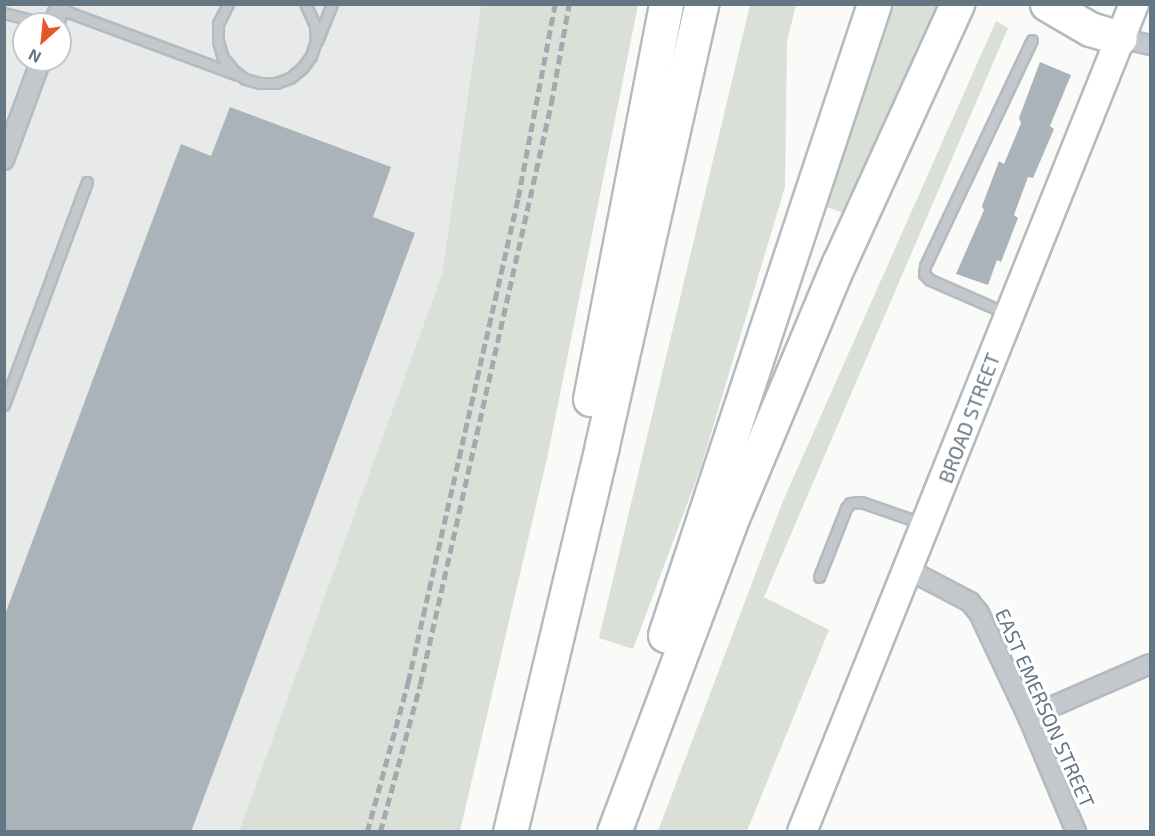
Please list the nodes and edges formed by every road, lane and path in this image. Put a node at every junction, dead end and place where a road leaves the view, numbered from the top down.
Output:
1 (228, 4) edge
2 (305, 4) edge
3 (332, 4) edge
4 (666, 4) edge
5 (701, 4) edge
6 (874, 4) edge
7 (957, 4) edge
8 (1047, 4) edge
9 (1134, 4) edge
10 (72, 17) edge
11 (1032, 40) dead end
12 (1135, 41) edge
13 (311, 56) junction
14 (37, 72) edge
15 (245, 79) junction
16 (4, 160) edge
17 (87, 182) dead end
18 (1010, 315) junction
19 (4, 405) edge
20 (927, 525) junction
21 (909, 570) junction
22 (819, 578) dead end
23 (1150, 664) edge
24 (1028, 717) junction
25 (529, 746) junction
26 (808, 827) edge
27 (510, 831) edge
28 (604, 831) edge
29 (614, 831) edge
30 (1076, 831) edge

1 - 15 lane
2 - 13 lane
3 - 13 lane
4 - 25 highway
5 - 25 highway
6 - 28 highway
7 - 29 highway
8 - 12 highway
9 - 12 main road, BROAD STREET
10 - 15 lane
11 - 18 lane
12 - 18 main road, BROAD STREET
13 - 15 lane
14 - 16 street
17 - 19 lane
18 - 20 main road, BROAD STREET
20 - 21 main road, BROAD STREET
20 - 22 lane
21 - 24 street, EAST EMERSON STREET
21 - 26 main road, BROAD STREET
23 - 24 street
24 - 30 street, EAST EMERSON STREET
25 - 27 highway

